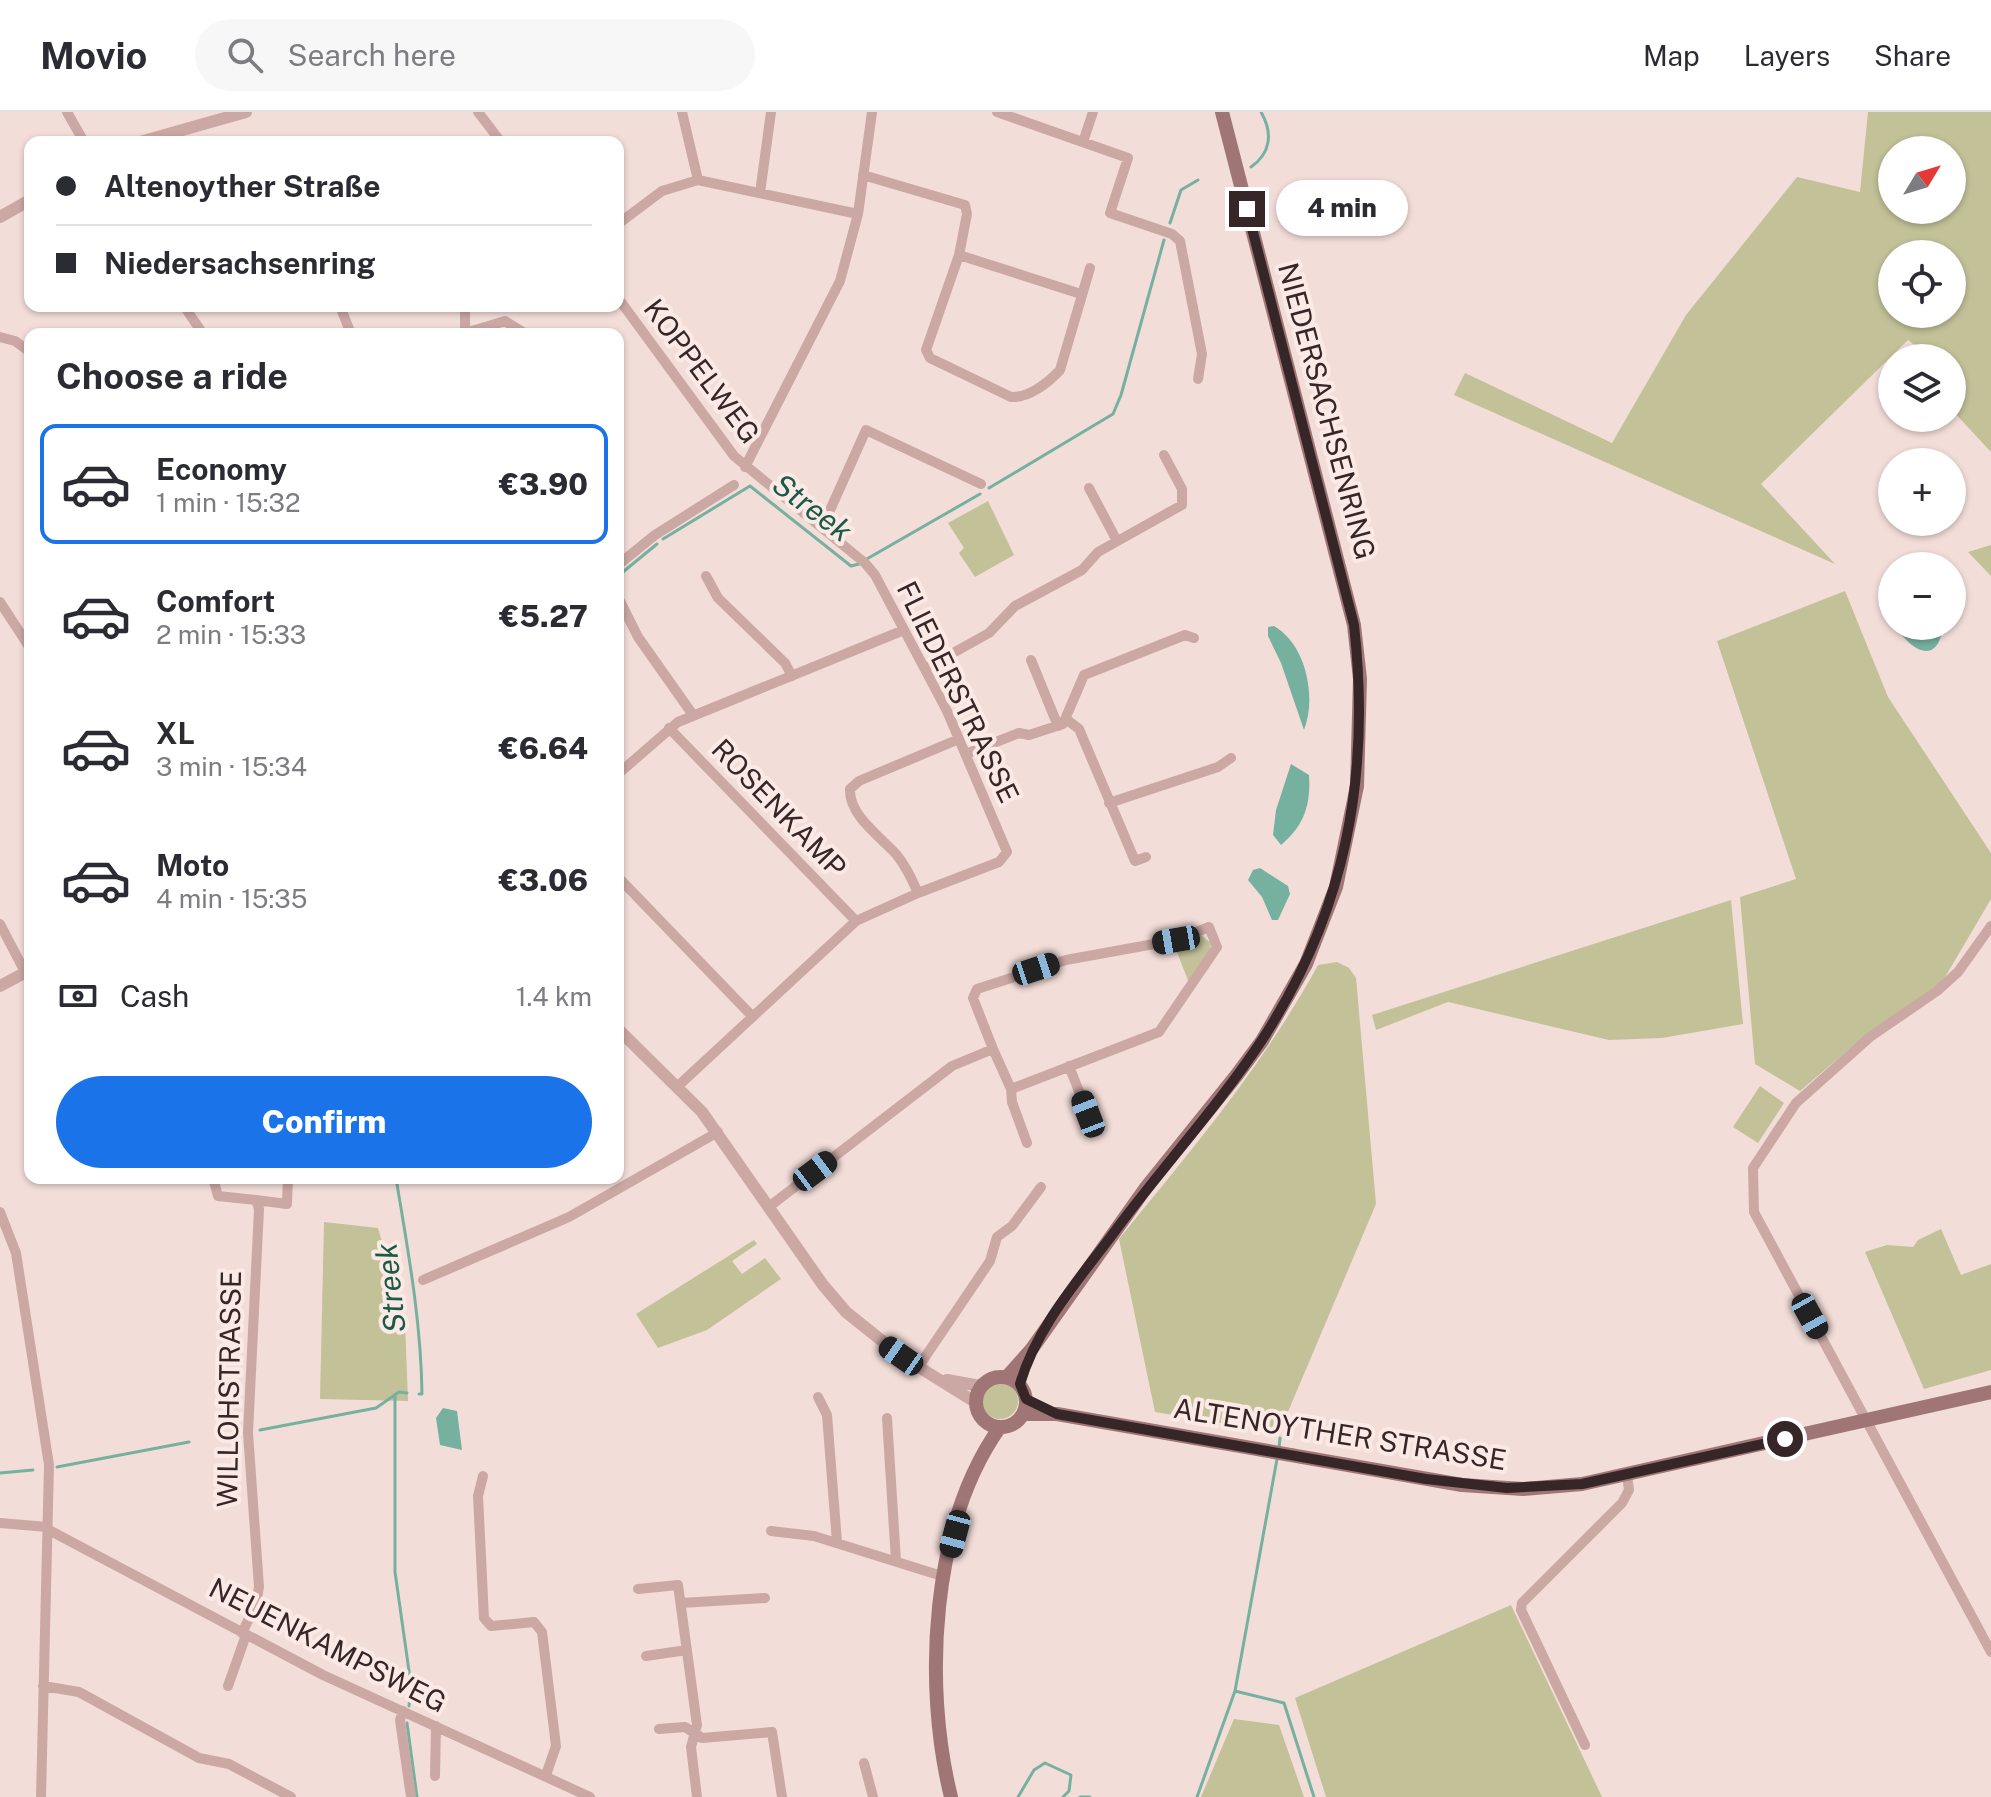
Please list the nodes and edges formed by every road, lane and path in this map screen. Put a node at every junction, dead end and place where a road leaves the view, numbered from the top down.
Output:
1 (67, 112) edge
2 (246, 112) edge
3 (478, 112) edge
4 (682, 112) edge
5 (771, 112) edge
6 (872, 112) edge
7 (997, 112) edge
8 (1093, 112) edge
9 (1222, 112) edge
10 (81, 136) edge
11 (161, 136) edge
12 (496, 136) edge
13 (1083, 142) junction
14 (863, 175) junction
15 (698, 180) junction
16 (760, 193) junction
17 (24, 203) edge
18 (858, 214) junction
19 (0, 217) edge
20 (624, 220) edge
21 (959, 255) junction
22 (1090, 268) dead end
23 (1081, 294) junction
24 (624, 306) edge
25 (483, 328) edge
26 (516, 328) edge
27 (0, 337) edge
28 (24, 348) edge
29 (1198, 379) dead end
30 (1164, 455) dead end
31 (747, 469) junction
32 (981, 484) dead end
33 (734, 485) dead end
34 (1089, 488) dead end
35 (822, 528) junction
36 (1117, 541) junction
37 (624, 560) edge
38 (706, 576) dead end
39 (0, 602) edge
40 (624, 609) edge
41 (904, 630) junction
42 (1194, 638) dead end
43 (24, 639) edge
44 (1031, 660) dead end
45 (926, 668) junction
46 (792, 676) junction
47 (693, 715) junction
48 (1062, 722) junction
49 (669, 728) junction
50 (959, 739) junction
51 (966, 754) junction
52 (1231, 758) dead end
53 (624, 769) edge
54 (1109, 803) junction
55 (1146, 857) dead end
56 (624, 883) edge
57 (918, 893) junction
58 (856, 921) junction
59 (0, 924) edge
60 (1991, 926) edge
61 (24, 964) edge
62 (24, 973) edge
63 (0, 986) edge
64 (752, 1016) junction
65 (624, 1035) edge
66 (993, 1049) junction
67 (1069, 1066) junction
68 (678, 1086) junction
69 (1011, 1089) junction
70 (1088, 1114) dead end
71 (718, 1132) junction
72 (1027, 1143) dead end
73 (215, 1184) edge
74 (288, 1184) edge
75 (1041, 1187) dead end
76 (256, 1200) junction
77 (770, 1206) junction
78 (0, 1212) edge
79 (423, 1280) dead end
80 (919, 1366) junction
81 (940, 1379) junction
82 (1013, 1381) junction
83 (980, 1386) junction
84 (1991, 1392) edge
85 (818, 1397) dead end
86 (975, 1402) junction
87 (1025, 1406) junction
88 (887, 1418) dead end
89 (1868, 1420) junction
90 (985, 1422) junction
91 (1000, 1427) junction
92 (983, 1451) junction
93 (1627, 1475) junction
94 (483, 1476) dead end
95 (0, 1523) edge
96 (47, 1528) junction
97 (771, 1531) dead end
98 (837, 1542) junction
99 (896, 1561) junction
100 (945, 1577) junction
101 (638, 1589) dead end
102 (765, 1598) dead end
103 (681, 1603) junction
104 (244, 1634) junction
105 (687, 1650) junction
106 (1991, 1652) edge
107 (646, 1656) dead end
108 (43, 1686) junction
109 (228, 1686) dead end
110 (403, 1711) junction
111 (436, 1726) junction
112 (659, 1729) dead end
113 (694, 1736) junction
114 (1585, 1745) dead end
115 (864, 1763) dead end
116 (546, 1775) junction
117 (435, 1776) dead end
118 (41, 1797) edge
119 (291, 1797) edge
120 (411, 1797) edge
121 (590, 1797) edge
122 (697, 1797) edge
123 (782, 1797) edge
124 (873, 1797) edge
125 (951, 1797) edge

1 - 10 street
2 - 11 street
3 - 12 street
4 - 15 street
5 - 16 street
6 - 14 street
7 - 13 street
8 - 13 street
9 - 82 main road, NIEDERSACHSENRING
13 - 29 street
14 - 18 street
14 - 21 street
15 - 16 street
15 - 20 street
16 - 18 street
17 - 19 street
18 - 31 street
21 - 23 street
21 - 23 street
22 - 23 street
24 - 31 street, KOPPELWEG
25 - 26 street
27 - 28 street
30 - 36 street
31 - 35 street, FLIEDERSTRASSE
32 - 35 street
33 - 37 street
34 - 36 street
35 - 41 street, FLIEDERSTRASSE
36 - 45 street
38 - 46 street
39 - 43 street
40 - 47 street
41 - 45 street, FLIEDERSTRASSE
41 - 46 street
42 - 48 street
44 - 48 street
45 - 50 street, FLIEDERSTRASSE
46 - 47 street
47 - 49 street
48 - 51 street
48 - 54 street
49 - 53 street
49 - 58 street, ROSENKAMP
50 - 51 street, FLIEDERSTRASSE
50 - 57 street
51 - 57 street, FLIEDERSTRASSE
52 - 54 street
54 - 55 street
56 - 64 street
57 - 58 street
58 - 64 street
59 - 61 street
60 - 89 street
62 - 63 street
64 - 68 street
65 - 68 street
66 - 67 street
66 - 69 street
66 - 77 street
67 - 69 street
67 - 70 street
68 - 71 street
69 - 72 street
71 - 77 street
71 - 79 street
73 - 76 street
74 - 76 street
75 - 80 street
76 - 104 street, WILLOHSTRASSE
77 - 80 street
78 - 96 street
80 - 81 street
81 - 83 street
81 - 86 street
82 - 83 main road
82 - 87 main road
83 - 86 main road
84 - 89 main road, ALTENOYTHER STRASSE
85 - 98 street
86 - 90 main road
87 - 91 main road
87 - 93 main road, ALTENOYTHER STRASSE
88 - 99 street
89 - 93 main road, ALTENOYTHER STRASSE
89 - 106 street
90 - 91 main road
90 - 92 main road
91 - 92 main road
92 - 100 main road
93 - 114 street
94 - 116 street
95 - 96 street, NEUENKAMPSWEG
96 - 104 street, NEUENKAMPSWEG
96 - 108 street
97 - 98 street
98 - 99 street
99 - 100 street
100 - 125 main road
101 - 103 street
102 - 103 street
103 - 105 street
104 - 109 street, WILLOHSTRASSE
104 - 110 street, NEUENKAMPSWEG
105 - 107 street
105 - 113 street
108 - 118 street
108 - 119 street
110 - 111 street, NEUENKAMPSWEG
110 - 120 street
111 - 116 street, NEUENKAMPSWEG
111 - 117 street
112 - 113 street
113 - 122 street
113 - 123 street
115 - 124 street
116 - 121 street, NEUENKAMPSWEG

